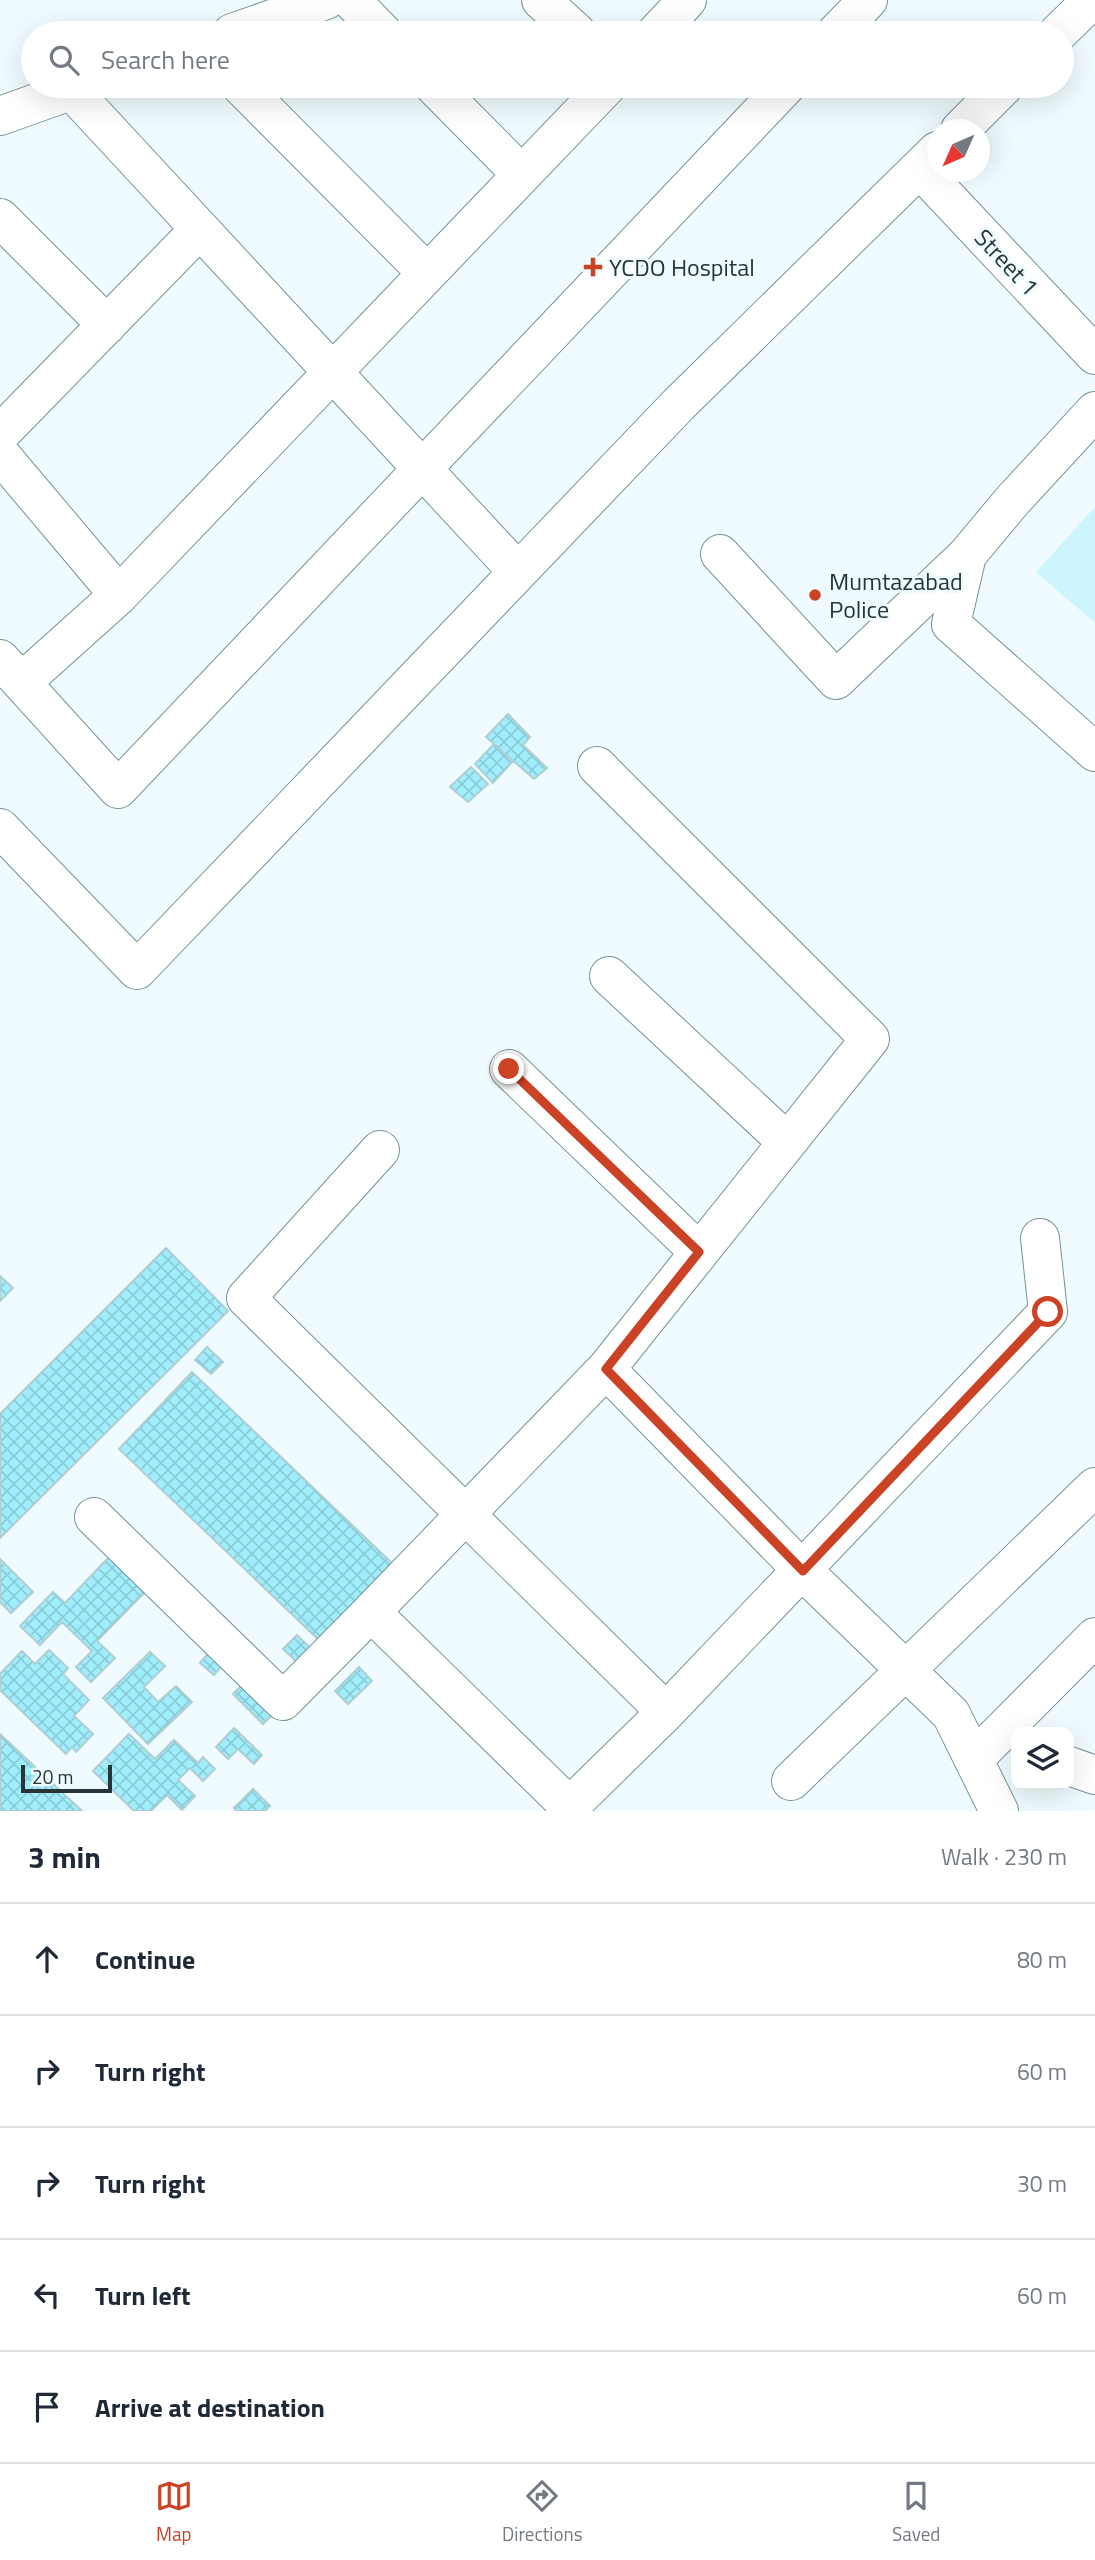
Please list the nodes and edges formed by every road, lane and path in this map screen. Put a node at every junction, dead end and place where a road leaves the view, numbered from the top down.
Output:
1 (326, 0) edge
2 (351, 0) edge
3 (541, 0) edge
4 (687, 0) edge
5 (867, 0) edge
6 (1092, 0) edge
7 (266, 21) edge
8 (371, 21) edge
9 (564, 21) edge
10 (667, 21) edge
11 (847, 21) edge
12 (1070, 21) edge
13 (50, 98) edge
14 (86, 98) edge
15 (253, 98) edge
16 (446, 98) edge
17 (595, 98) edge
18 (775, 98) edge
19 (992, 98) edge
20 (0, 116) edge
21 (971, 119) edge
22 (927, 162) edge
23 (521, 174) junction
24 (948, 182) edge
25 (0, 218) edge
26 (200, 229) junction
27 (426, 273) junction
28 (107, 325) junction
29 (1095, 355) edge
30 (332, 373) junction
31 (1095, 411) edge
32 (0, 435) edge
33 (0, 454) edge
34 (422, 469) junction
35 (720, 554) dead end
36 (967, 555) junction
37 (518, 572) junction
38 (119, 595) junction
39 (11, 670) edge
40 (1095, 752) edge
41 (597, 766) dead end
42 (0, 828) edge
43 (610, 976) dead end
44 (509, 1069) dead end
45 (787, 1142) junction
46 (380, 1150) dead end
47 (1040, 1238) dead end
48 (699, 1252) junction
49 (606, 1369) junction
50 (1095, 1487) edge
51 (464, 1515) junction
52 (94, 1517) dead end
53 (803, 1571) junction
54 (370, 1612) junction
55 (1095, 1637) edge
56 (905, 1672) junction
57 (666, 1712) junction
58 (994, 1750) edge
59 (1074, 1768) edge
60 (1095, 1775) edge
61 (791, 1781) dead end
62 (568, 1809) edge
63 (999, 1811) edge

1 - 7 street
2 - 8 street
3 - 9 street
4 - 10 street
5 - 11 street
6 - 12 street
13 - 20 street
14 - 26 street
15 - 27 street
16 - 23 street
17 - 23 street
18 - 34 street
19 - 21 street
22 - 37 street
23 - 27 street
24 - 29 street, Street 1
25 - 28 street
26 - 28 street
26 - 30 street
27 - 30 street
28 - 32 street
30 - 34 street
30 - 38 street
31 - 36 street
33 - 38 street
34 - 37 street
34 - 39 street
35 - 36 street
36 - 40 street
37 - 42 street
38 - 39 street
41 - 45 street
43 - 45 street
44 - 48 street
45 - 48 street
46 - 51 street
47 - 53 street
48 - 49 street
49 - 51 street
49 - 53 street
50 - 56 street
51 - 54 street
51 - 57 street
52 - 54 street
53 - 56 street
53 - 57 street
54 - 62 street
55 - 58 street
56 - 58 street
56 - 61 street
57 - 62 street
58 - 63 street
59 - 60 street

